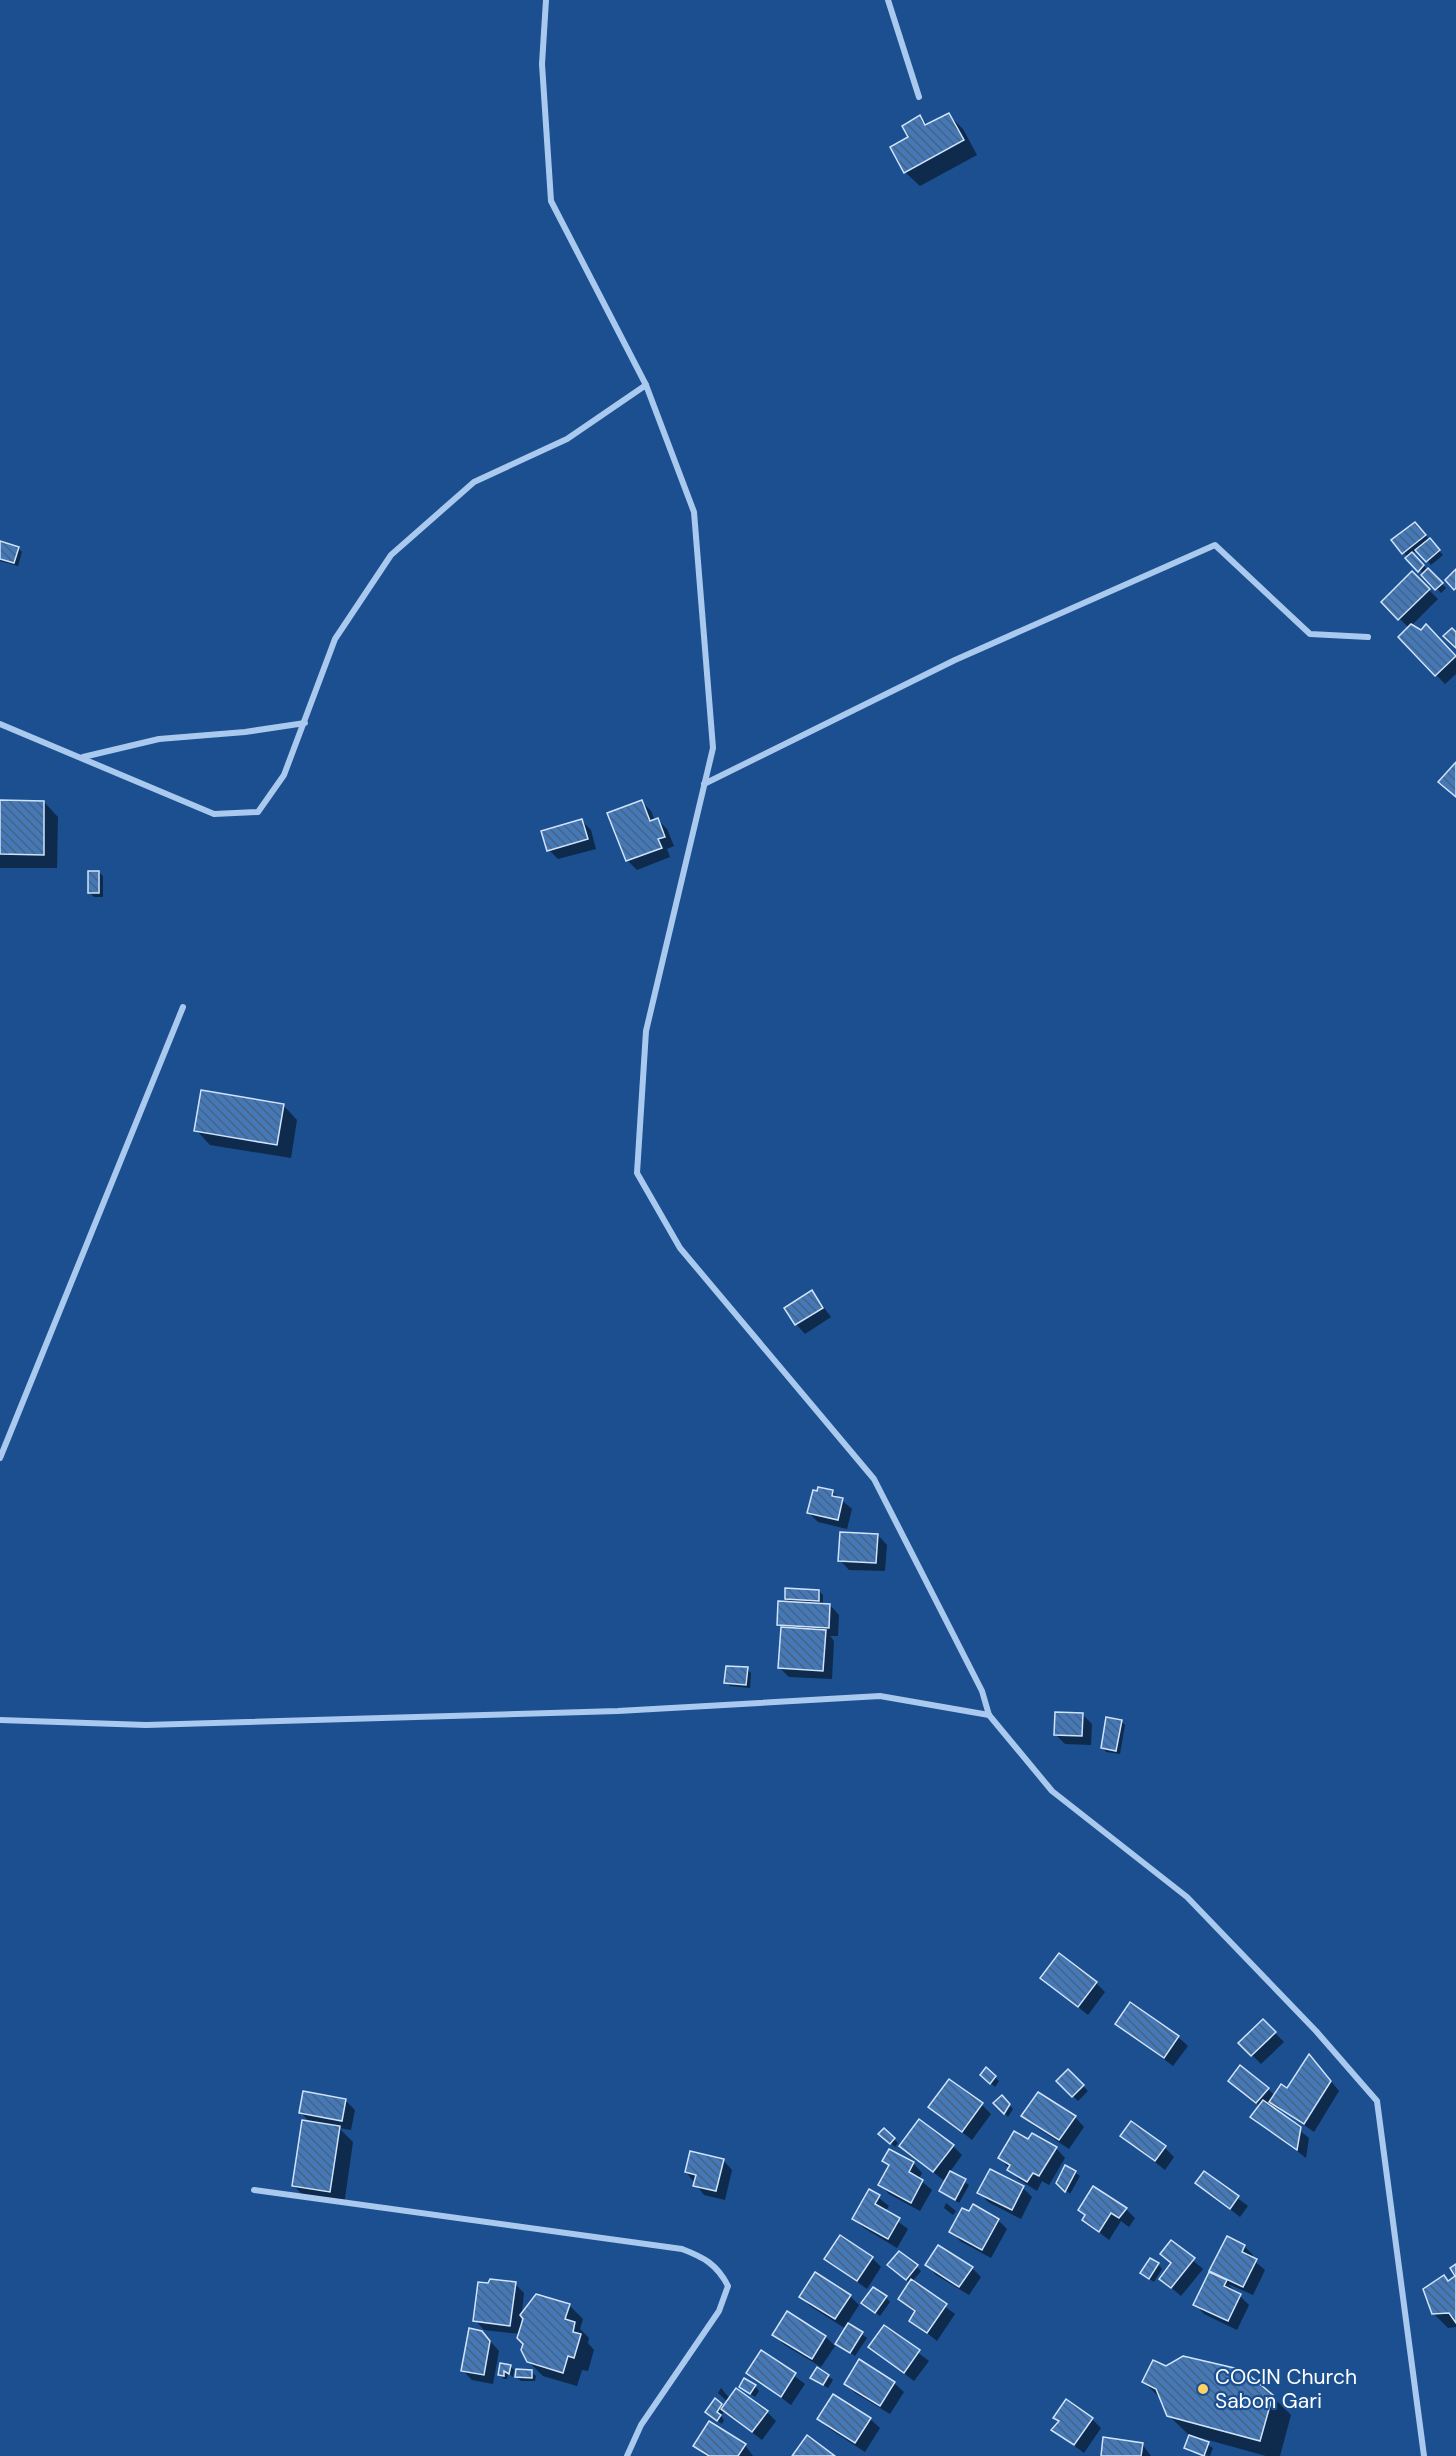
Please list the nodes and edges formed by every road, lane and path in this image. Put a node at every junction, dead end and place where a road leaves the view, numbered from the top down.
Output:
1 (546, 0) edge
2 (888, 0) edge
3 (919, 97) dead end
4 (646, 385) junction
5 (1368, 637) dead end
6 (305, 723) junction
7 (0, 724) edge
8 (82, 757) junction
9 (704, 784) junction
10 (183, 1007) dead end
11 (0, 1458) edge
12 (989, 1715) junction
13 (0, 1720) edge
14 (254, 2190) dead end
15 (629, 2453) edge
16 (638, 2456) edge
17 (1425, 2456) edge

1 - 4 street
2 - 3 street
4 - 6 street
4 - 9 street
5 - 9 street
6 - 8 street
6 - 8 street
7 - 8 street
9 - 12 street
10 - 11 street
12 - 13 street
12 - 17 street
14 - 15 street
15 - 16 street

